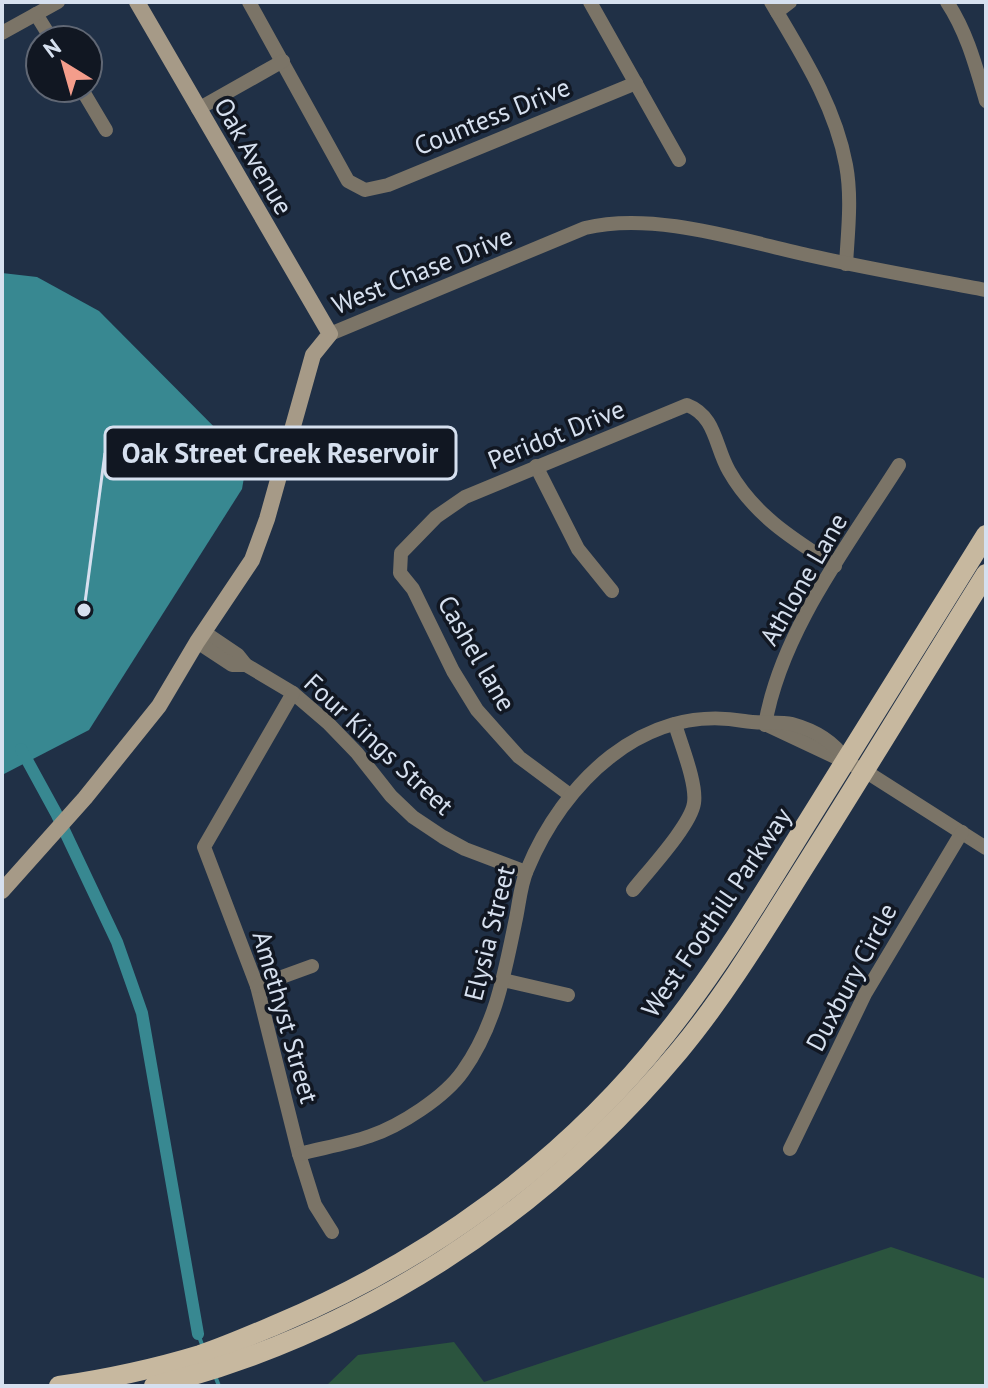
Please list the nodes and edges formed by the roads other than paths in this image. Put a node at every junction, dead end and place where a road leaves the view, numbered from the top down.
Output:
1 (58, 2) edge
2 (137, 2) edge
3 (249, 2) edge
4 (590, 2) edge
5 (790, 2) edge
6 (947, 2) edge
7 (774, 7) edge
8 (36, 14) junction
9 (42, 24) edge
10 (2, 33) edge
11 (283, 61) junction
12 (636, 83) junction
13 (986, 101) edge
14 (91, 104) edge
15 (198, 109) junction
16 (106, 130) dead end
17 (679, 160) dead end
18 (846, 264) junction
19 (986, 290) edge
20 (330, 334) junction
21 (899, 465) dead end
22 (536, 466) junction
23 (986, 535) edge
24 (401, 553) joint
25 (835, 566) junction
26 (986, 574) edge
27 (612, 591) dead end
28 (200, 637) junction
29 (293, 693) junction
30 (675, 724) junction
31 (765, 725) junction
32 (846, 760) junction
33 (865, 771) junction
34 (570, 795) junction
35 (962, 832) junction
36 (986, 848) edge
37 (526, 872) junction
38 (633, 890) dead end
39 (2, 891) edge
40 (312, 966) dead end
41 (503, 980) junction
42 (257, 986) junction
43 (568, 995) dead end
44 (790, 1149) dead end
45 (299, 1154) junction
46 (332, 1232) dead end
47 (258, 1343) junction
48 (160, 1378) edge
49 (59, 1386) edge

1 - 8 street
2 - 15 street, Oak Avenue
3 - 11 street
4 - 12 street
5 - 7 street
6 - 13 street
7 - 18 street
8 - 9 street
8 - 10 street
11 - 12 street, Countess Drive
11 - 15 street
12 - 17 street
14 - 16 street
15 - 20 street, Oak Avenue
18 - 19 street, West Chase Drive
18 - 20 street, West Chase Drive
20 - 28 street, West Chase Drive
21 - 25 street, Athlone Lane
22 - 24 street, Peridot Drive
22 - 25 street, Peridot Drive
22 - 27 street
23 - 32 main road, West Foothill Parkway
24 - 34 street, Cashel lane
25 - 31 street, Athlone Lane
26 - 33 main road, West Foothill Parkway
28 - 29 street, Four Kings Street
28 - 39 street, West Chase Drive
29 - 37 street, Four Kings Street
29 - 42 street, Amethyst Street
30 - 31 street, Elysia Street
30 - 34 street, Elysia Street
30 - 38 street
31 - 32 street, Elysia Street
32 - 33 street, Elysia Street
32 - 47 main road, West Foothill Parkway
33 - 35 street, Elysia Street
33 - 47 main road, West Foothill Parkway
34 - 37 street, Elysia Street
35 - 36 street, Elysia Street
35 - 44 street, Duxbury Circle
37 - 41 street, Elysia Street
40 - 42 street
41 - 43 street
41 - 45 street, Elysia Street
42 - 45 street, Amethyst Street
45 - 46 street, Amethyst Street
47 - 48 main road, West Foothill Parkway
48 - 49 main road, West Foothill Parkway

